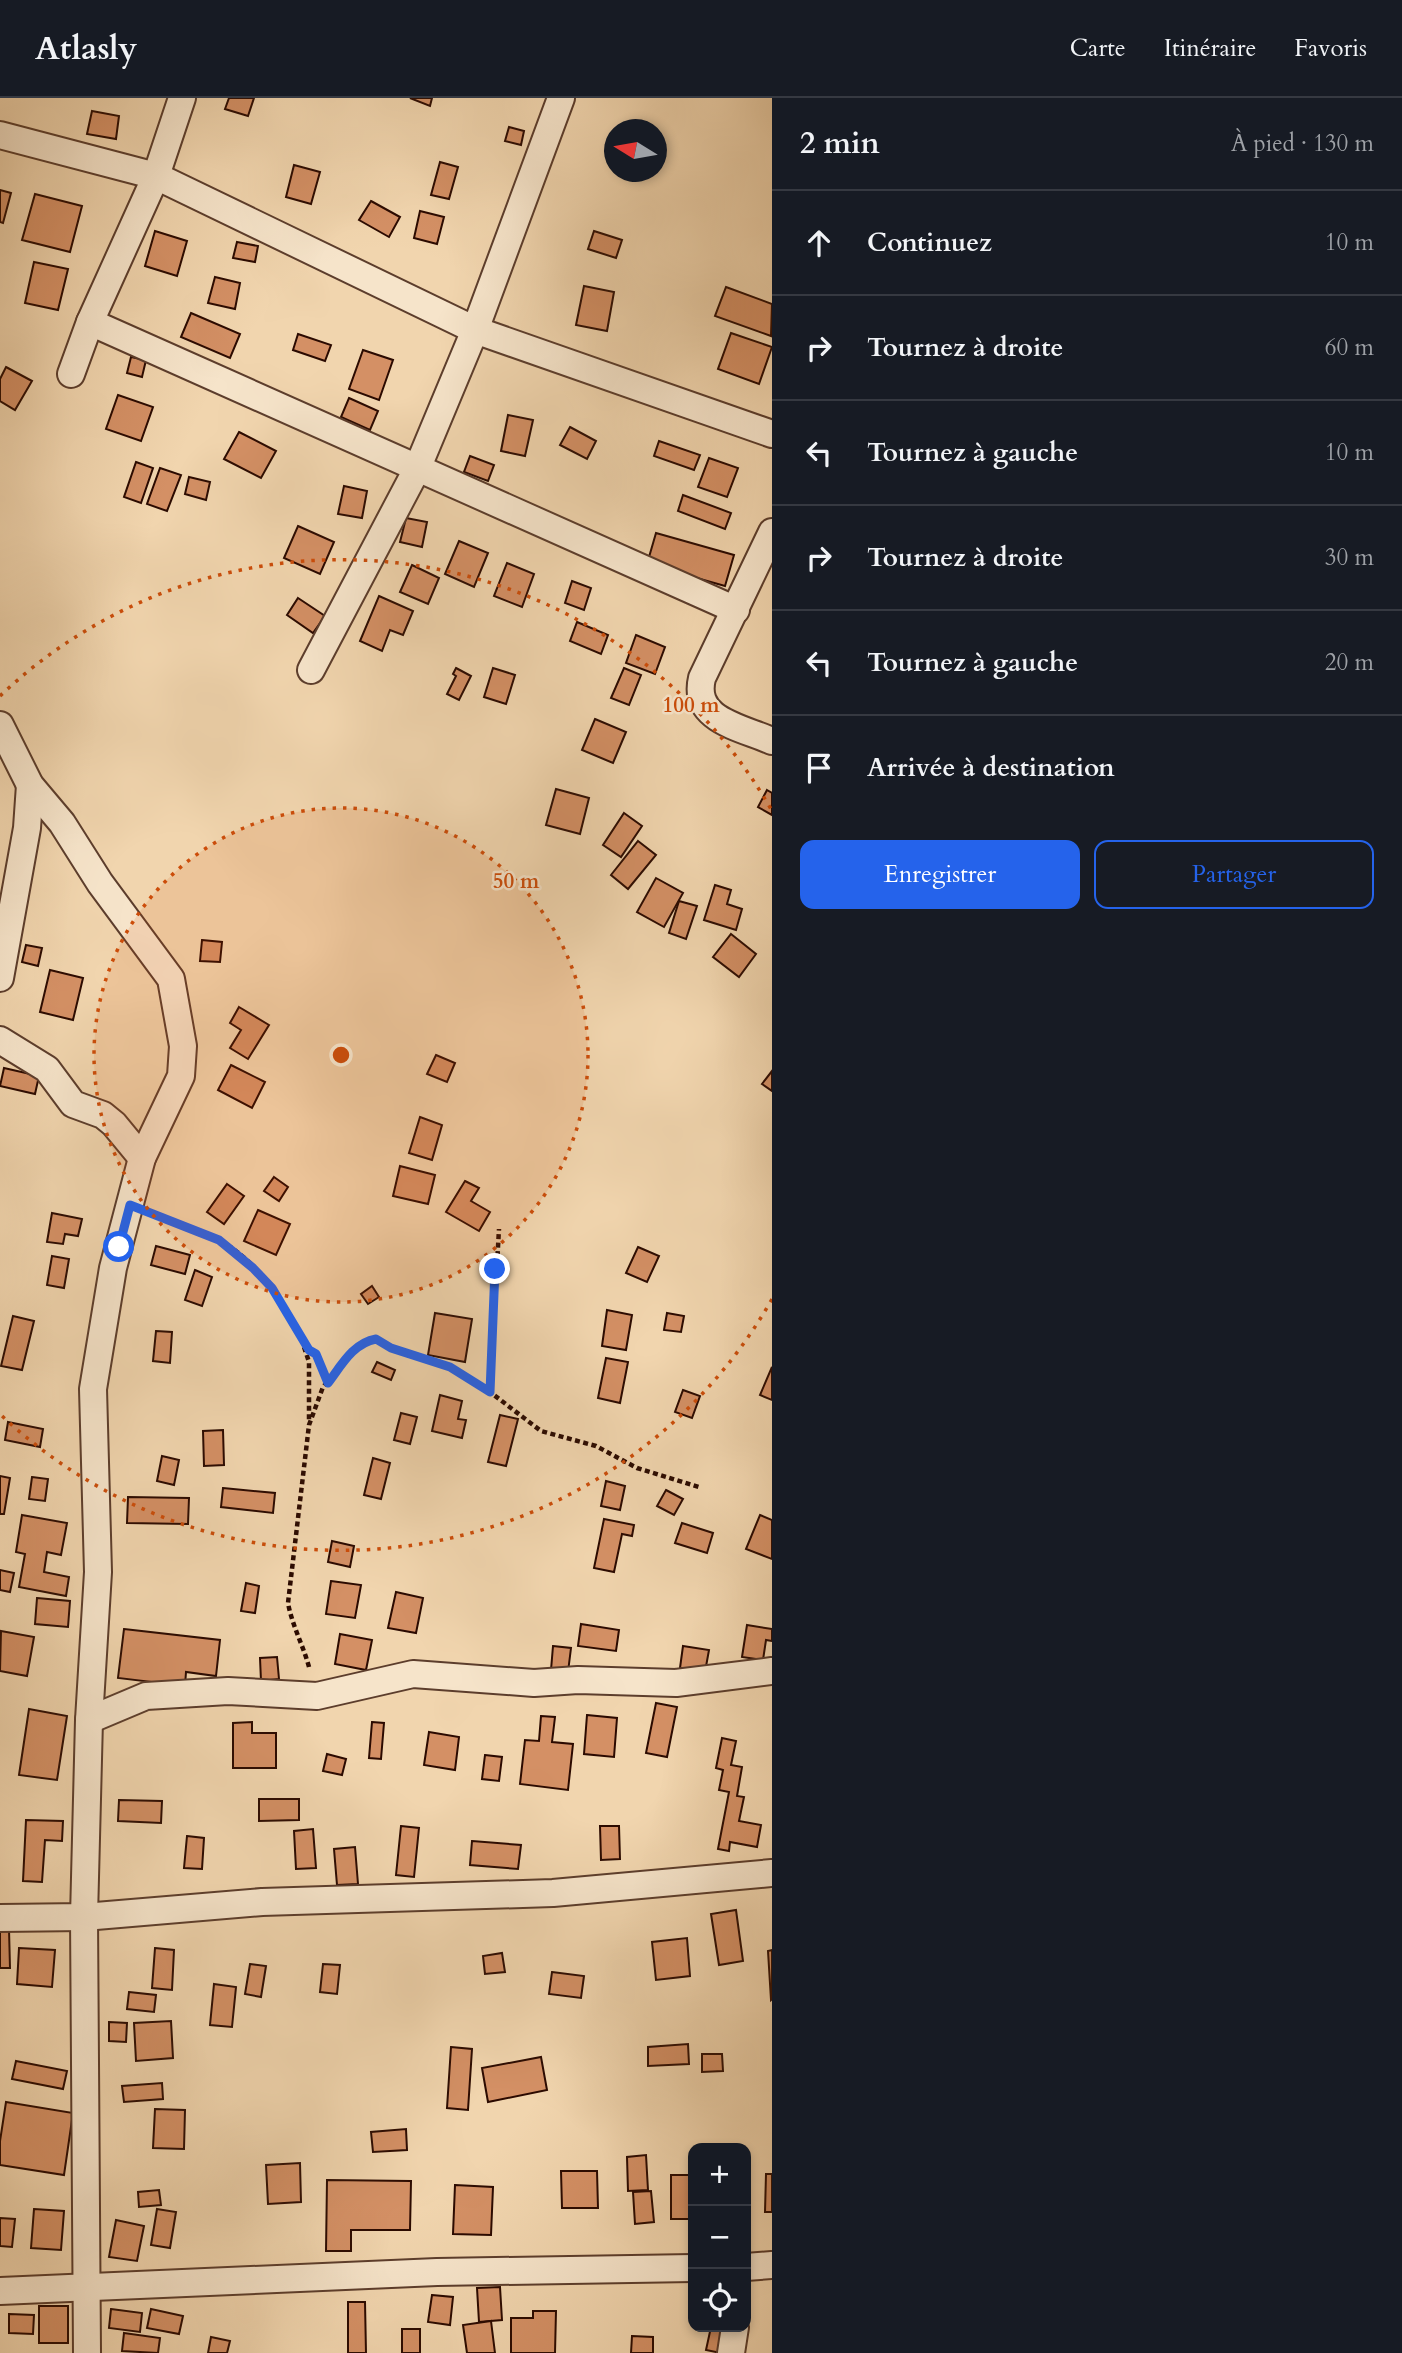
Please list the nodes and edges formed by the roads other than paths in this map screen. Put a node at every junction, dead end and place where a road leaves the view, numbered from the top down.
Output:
1 (181, 98) edge
2 (561, 98) edge
3 (0, 135) edge
4 (156, 176) junction
5 (90, 322) junction
6 (475, 330) junction
7 (71, 374) dead end
8 (772, 434) edge
9 (417, 469) junction
10 (772, 532) edge
11 (736, 610) junction
12 (310, 670) dead end
13 (0, 725) edge
14 (772, 740) edge
15 (30, 785) junction
16 (0, 978) edge
17 (0, 1040) edge
18 (142, 1158) junction
19 (772, 1671) edge
20 (89, 1720) junction
21 (772, 1873) edge
22 (84, 1917) junction
23 (0, 1918) edge
24 (772, 2265) edge
25 (751, 2267) edge
26 (688, 2268) edge
27 (87, 2286) junction
28 (0, 2291) edge
29 (733, 2332) edge
30 (87, 2353) edge
31 (731, 2353) edge

1 - 4 street
2 - 6 street
3 - 4 street
4 - 5 street
4 - 6 street
5 - 7 street
5 - 9 street
6 - 8 street
6 - 9 street
9 - 11 street
9 - 12 street
10 - 11 street
11 - 14 street
13 - 15 street
15 - 16 street
15 - 18 street
17 - 18 street
18 - 20 street
19 - 20 street
20 - 22 street
21 - 22 street
22 - 23 street
22 - 27 street
24 - 25 street
26 - 27 street
27 - 28 street
27 - 30 street
29 - 31 street

